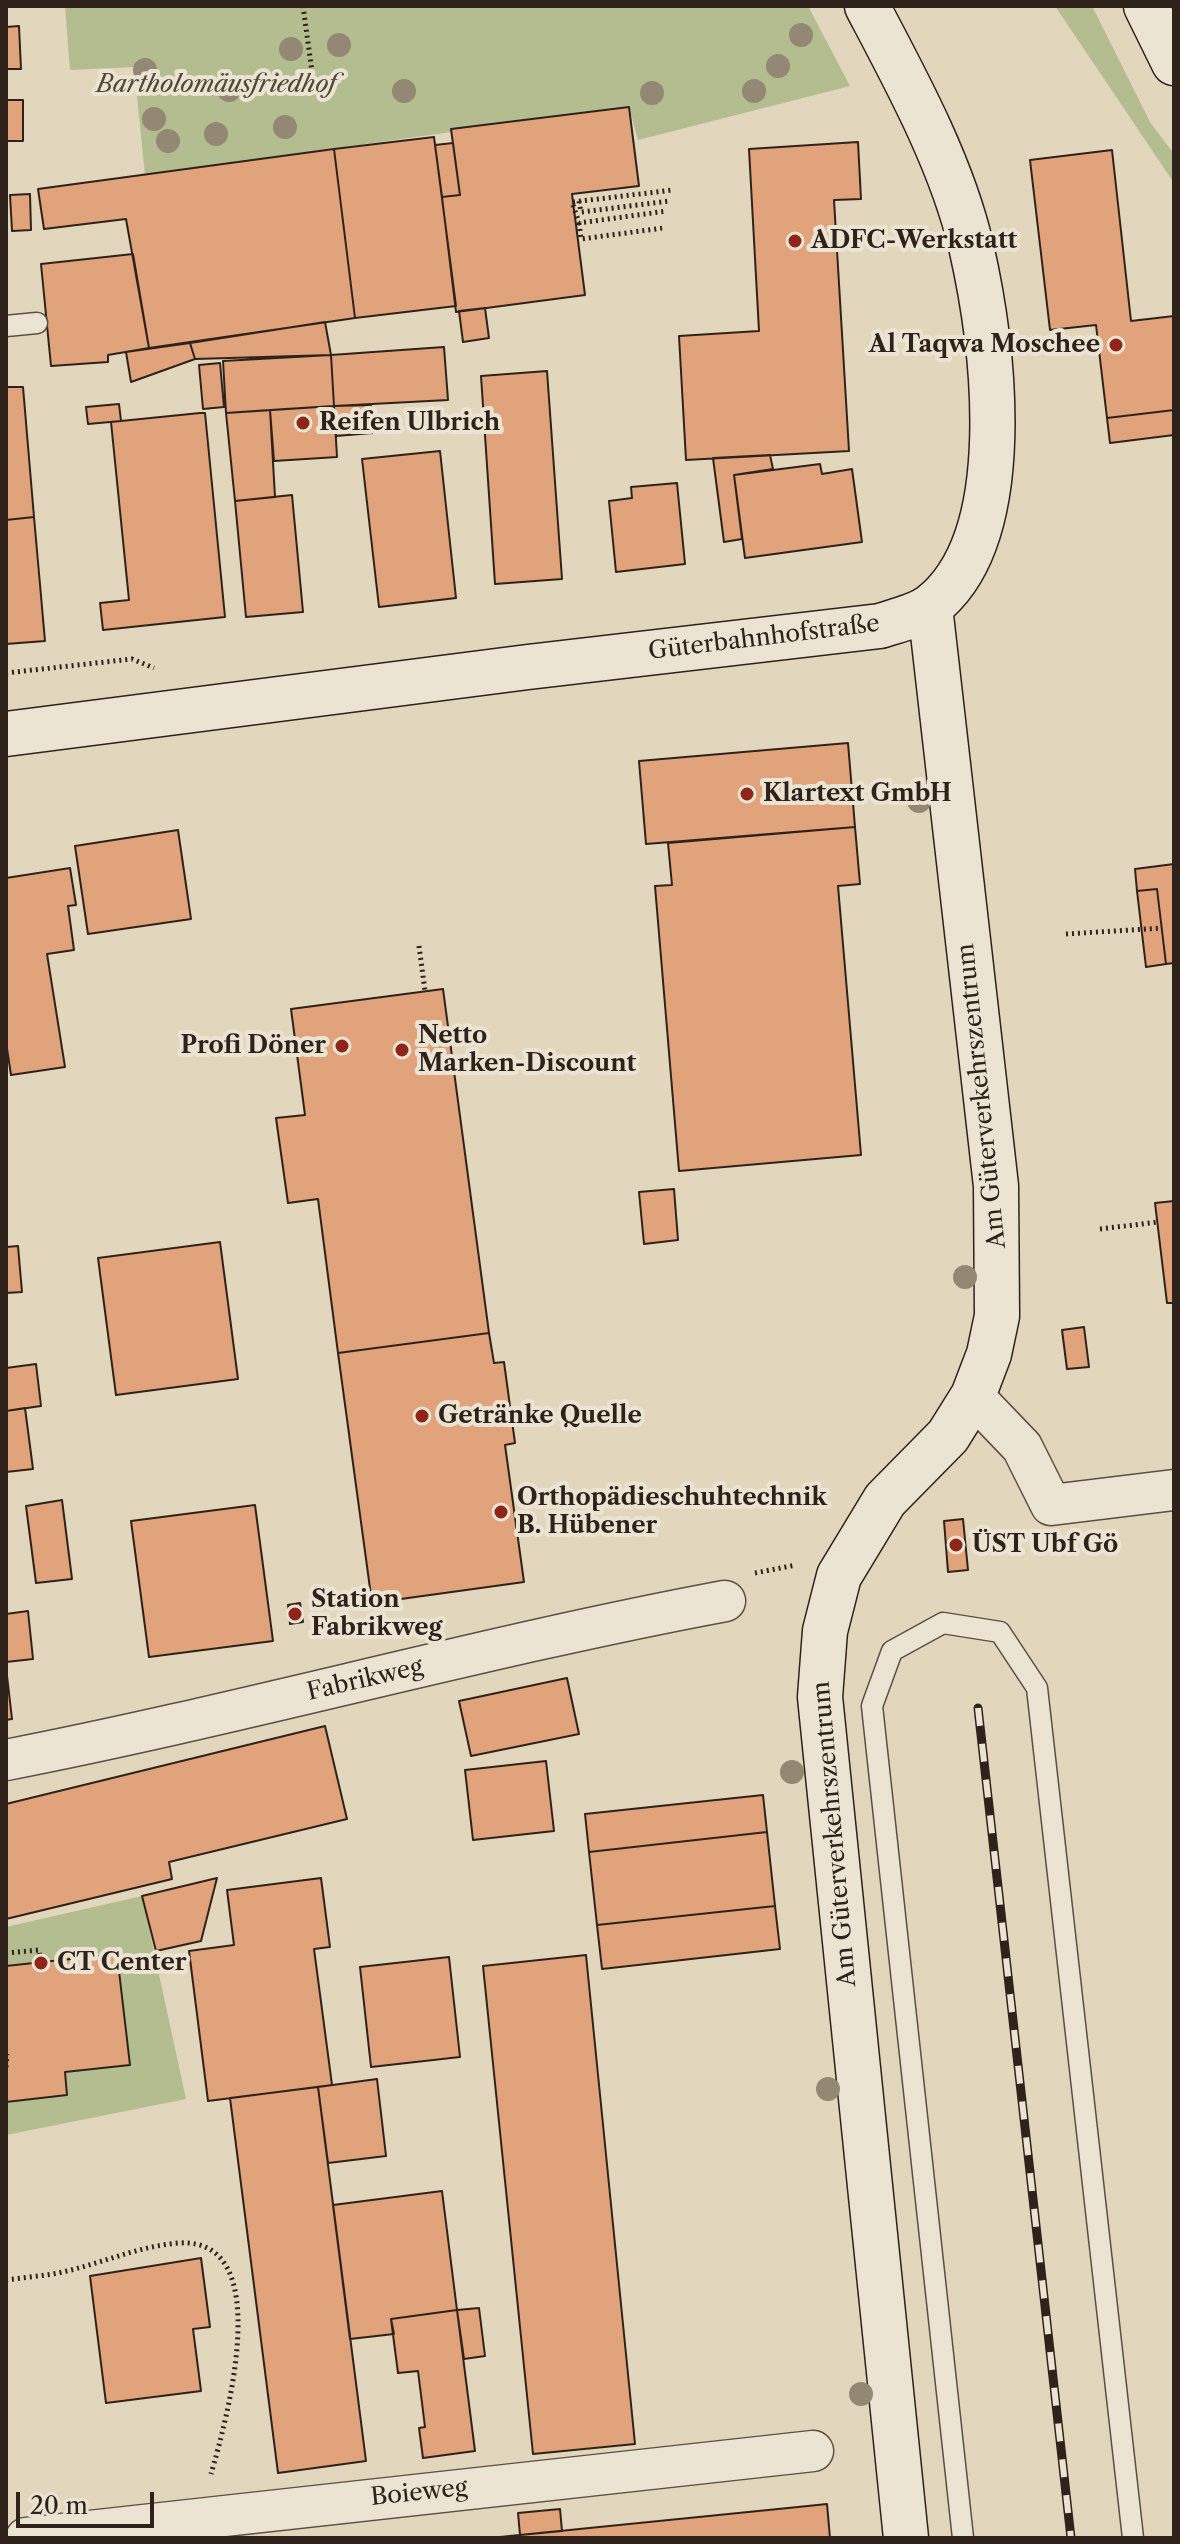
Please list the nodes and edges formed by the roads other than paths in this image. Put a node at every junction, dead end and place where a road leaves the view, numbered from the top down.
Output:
1 (867, 6) edge
2 (1146, 6) edge
3 (1174, 63) edge
4 (37, 323) dead end
5 (6, 326) edge
6 (930, 607) junction
7 (6, 734) edge
8 (973, 1396) junction
9 (1174, 1490) edge
10 (725, 1601) road end
11 (6, 1760) edge
12 (813, 2451) dead end
13 (26, 2538) edge
14 (906, 2538) edge
15 (963, 2538) edge
16 (1133, 2538) edge

1 - 6 street, Güterbahnhofstraße
2 - 3 street
4 - 5 lane
6 - 7 street, Güterbahnhofstraße
6 - 8 street, Am Güterverkehrszentrum
8 - 9 street
8 - 14 street, Am Güterverkehrszentrum
10 - 11 street, Fabrikweg
12 - 13 street, Boieweg
15 - 16 lane

